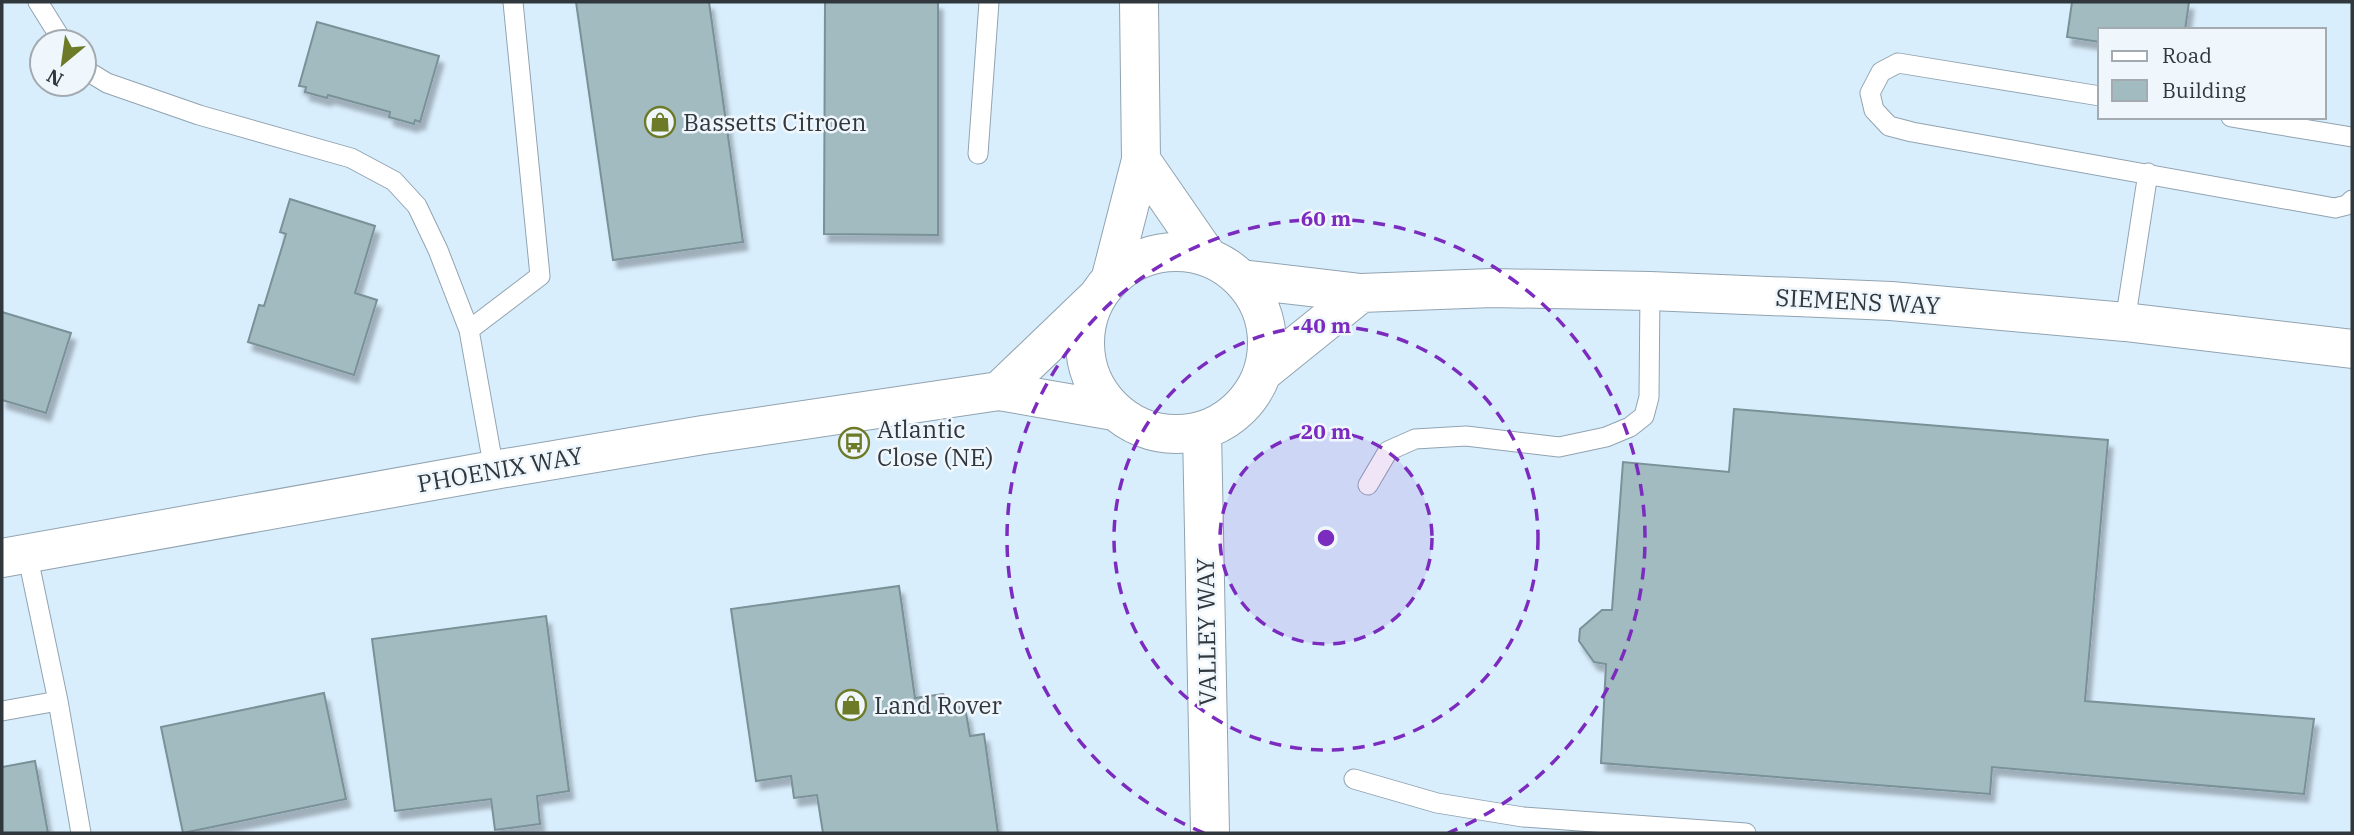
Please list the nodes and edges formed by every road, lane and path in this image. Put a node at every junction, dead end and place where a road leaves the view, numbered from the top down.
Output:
1 (38, 2) edge
2 (513, 2) edge
3 (989, 2) edge
4 (1139, 2) edge
5 (54, 28) edge
6 (98, 78) edge
7 (2098, 96) edge
8 (2243, 119) edge
9 (2352, 137) edge
10 (978, 155) dead end
11 (1141, 160) junction
12 (2148, 173) junction
13 (2352, 200) edge
14 (1208, 257) junction
15 (1241, 279) junction
16 (1104, 287) junction
17 (1650, 291) junction
18 (1361, 293) junction
19 (2125, 322) junction
20 (469, 330) junction
21 (2352, 349) edge
22 (1262, 373) junction
23 (999, 391) junction
24 (1114, 411) junction
25 (1202, 431) junction
26 (494, 470) junction
27 (1368, 485) dead end
28 (14, 556) edge
29 (58, 701) junction
30 (2, 711) edge
31 (1354, 779) dead end
32 (81, 833) edge
33 (1210, 833) edge
34 (1746, 833) edge

1 - 5 lane
2 - 20 lane
3 - 10 lane
4 - 11 street
6 - 20 lane
7 - 12 lane
8 - 9 lane
11 - 14 street
11 - 16 street
12 - 13 lane
12 - 19 lane
14 - 15 street
14 - 16 street
15 - 18 street, SIEMENS WAY
15 - 22 street
16 - 23 street
16 - 24 street
17 - 18 street, SIEMENS WAY
17 - 19 street, SIEMENS WAY
17 - 27 lane
18 - 22 street
19 - 21 street, SIEMENS WAY
20 - 26 lane
22 - 25 street
23 - 24 street, PHOENIX WAY
23 - 26 street, PHOENIX WAY
24 - 25 street
25 - 33 street, VALLEY WAY
26 - 28 street, PHOENIX WAY
28 - 29 lane
29 - 30 lane
29 - 32 lane
31 - 34 lane

